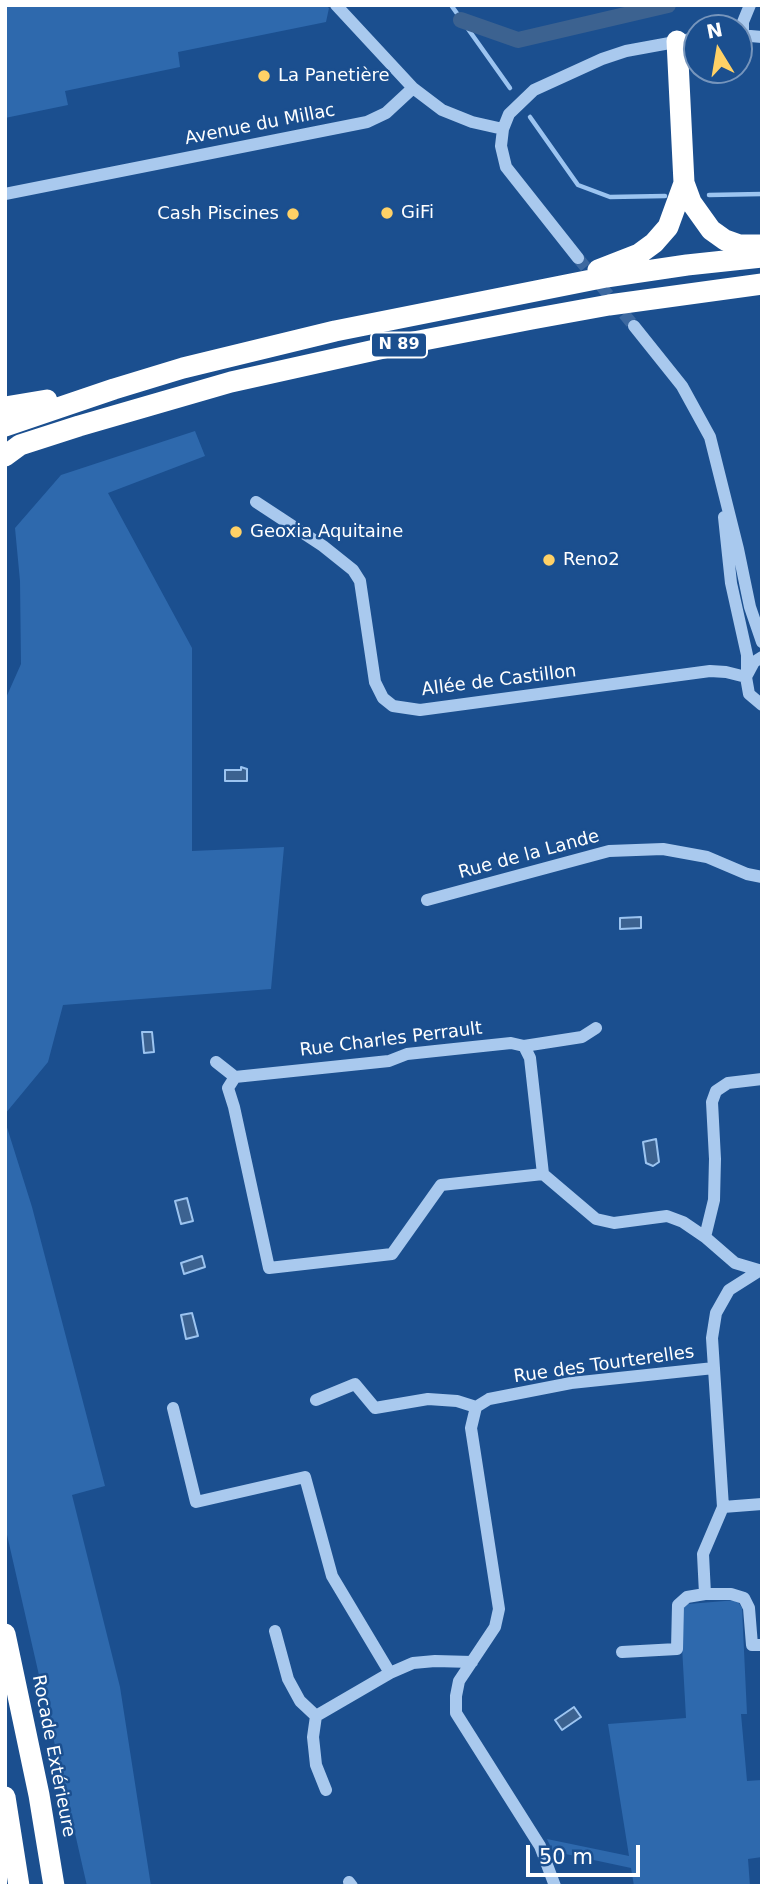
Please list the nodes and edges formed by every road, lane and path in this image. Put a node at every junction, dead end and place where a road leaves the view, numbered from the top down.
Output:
1 (336, 5) edge
2 (683, 41) edge
3 (686, 84) edge
4 (413, 88) junction
5 (503, 129) junction
6 (684, 183) junction
7 (5, 194) edge
8 (762, 245) edge
9 (762, 257) edge
10 (578, 258) tunnel mouth
11 (762, 284) edge
12 (560, 286) junction
13 (762, 298) edge
14 (608, 305) junction
15 (634, 326) tunnel mouth
16 (114, 388) junction
17 (5, 407) edge
18 (5, 425) edge
19 (12, 451) edge
20 (724, 495) junction
21 (256, 502) dead end
22 (762, 642) edge
23 (762, 657) edge
24 (746, 674) junction
25 (762, 705) edge
26 (762, 877) edge
27 (426, 900) dead end
28 (596, 1028) dead end
29 (524, 1046) junction
30 (216, 1062) dead end
31 (235, 1077) junction
32 (762, 1079) edge
33 (543, 1174) junction
34 (705, 1237) junction
35 (760, 1271) edge
36 (714, 1368) junction
37 (316, 1400) dead end
38 (476, 1407) junction
39 (173, 1408) dead end
40 (762, 1504) edge
41 (723, 1507) junction
42 (705, 1594) junction
43 (275, 1631) dead end
44 (5, 1634) edge
45 (762, 1645) edge
46 (622, 1652) dead end
47 (472, 1662) junction
48 (390, 1673) junction
49 (316, 1716) junction
50 (326, 1790) dead end
51 (5, 1797) edge
52 (19, 1886) edge
53 (54, 1886) edge
54 (555, 1886) edge

1 - 4 street
2 - 5 street
3 - 6 highway
4 - 5 street
4 - 7 street, Avenue du Millac
5 - 10 street
6 - 8 highway
6 - 12 highway
9 - 12 highway, N 89
11 - 14 highway, N 89
12 - 16 highway, N 89
13 - 14 highway
14 - 19 highway, N 89
15 - 20 street
16 - 17 highway
16 - 18 highway, N 89
20 - 22 street
20 - 24 street
21 - 24 street, Allée de Castillon
23 - 24 street
24 - 25 street
26 - 27 street, Rue de la Lande
28 - 29 street, Rue Charles Perrault
29 - 31 street, Rue Charles Perrault
29 - 33 street
30 - 31 street
31 - 33 street
32 - 34 street
33 - 34 street
34 - 35 street
35 - 36 street
36 - 38 street, Rue des Tourterelles
36 - 41 street
37 - 38 street
38 - 47 street
39 - 48 street
40 - 41 street
41 - 42 street
42 - 45 street
42 - 46 street
43 - 49 street
44 - 53 highway, Rocade Extérieure
47 - 48 street
47 - 54 street
48 - 49 street
49 - 50 street
51 - 52 highway

